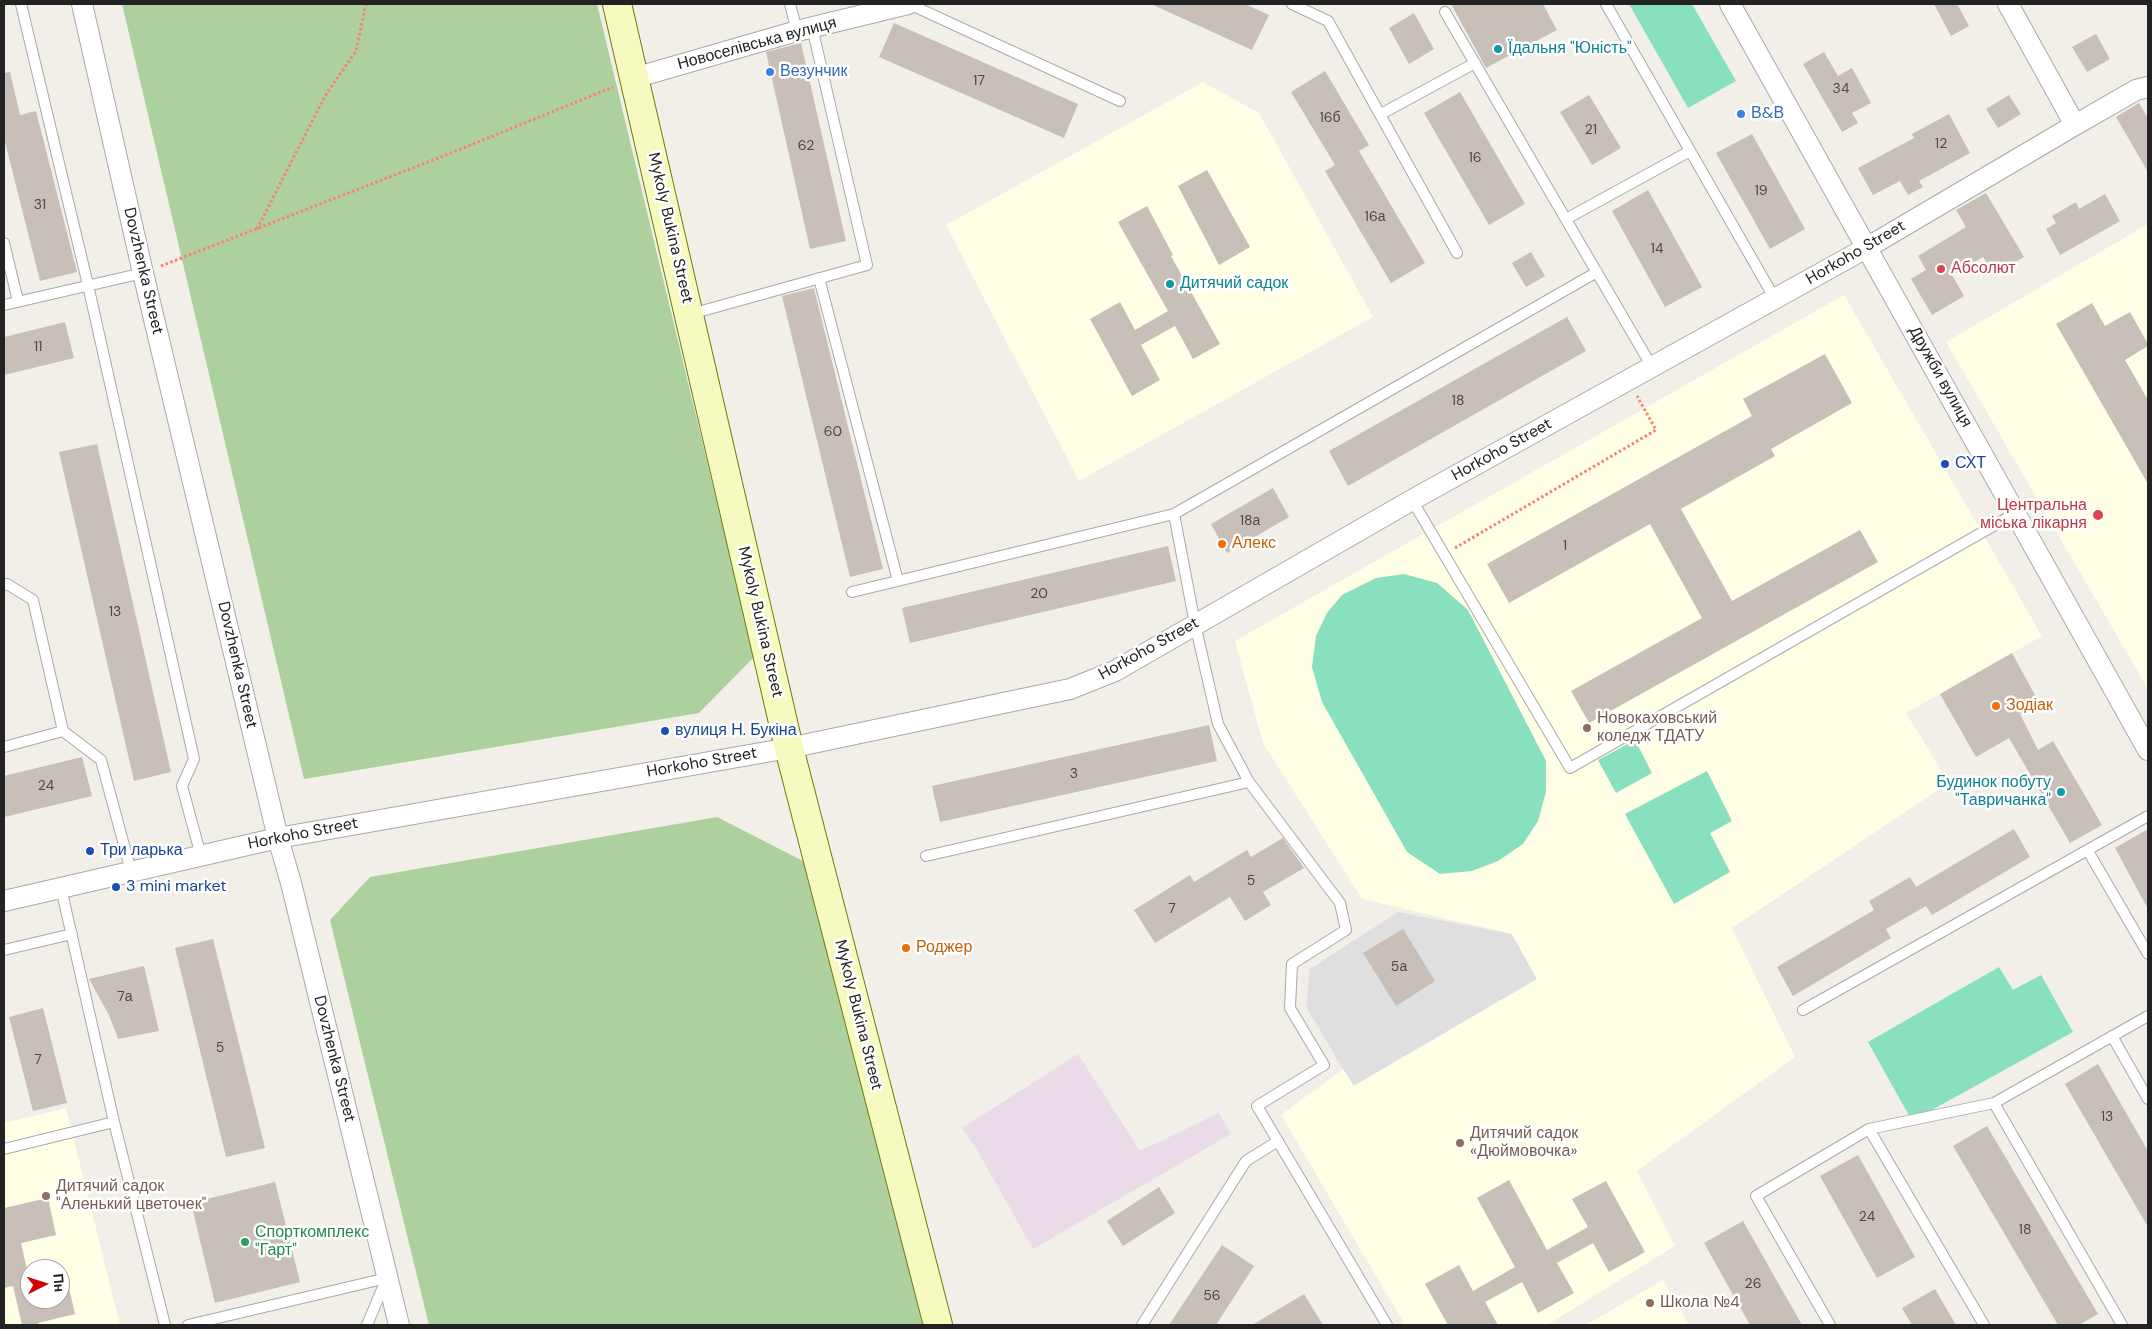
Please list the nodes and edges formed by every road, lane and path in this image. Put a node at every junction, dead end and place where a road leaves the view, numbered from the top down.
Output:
1 (21, 4) edge
2 (82, 4) edge
3 (366, 4) edge
4 (617, 4) edge
5 (790, 4) edge
6 (909, 4) edge
7 (1292, 4) edge
8 (1606, 4) edge
9 (1730, 4) edge
10 (2008, 4) edge
11 (1445, 12) dead end
12 (804, 29) junction
13 (1475, 63) junction
14 (634, 78) junction
15 (2148, 87) edge
16 (1120, 101) dead end
17 (1381, 114) junction
18 (2075, 125) junction
19 (1690, 151) junction
20 (1566, 219) junction
21 (257, 229) junction
22 (4, 243) edge
23 (1868, 247) junction
24 (1457, 253) dead end
25 (1597, 272) junction
26 (143, 273) junction
27 (819, 278) junction
28 (88, 285) junction
29 (1775, 299) junction
30 (18, 301) junction
31 (4, 305) edge
32 (690, 314) junction
33 (1652, 368) junction
34 (1628, 381) junction
35 (1412, 500) junction
36 (2016, 513) junction
37 (1174, 514) junction
38 (1443, 555) junction
39 (898, 580) junction
40 (4, 585) edge
41 (852, 592) dead end
42 (1195, 624) junction
43 (63, 732) junction
44 (2147, 744) edge
45 (4, 747) edge
46 (789, 748) junction
47 (1249, 782) junction
48 (2148, 816) edge
49 (278, 838) junction
50 (2088, 851) junction
51 (202, 856) junction
52 (926, 856) dead end
53 (131, 871) junction
54 (61, 888) junction
55 (4, 901) edge
56 (72, 934) junction
57 (4, 950) edge
58 (2148, 954) edge
59 (1803, 1010) dead end
60 (2148, 1016) edge
61 (2112, 1036) junction
62 (2148, 1099) edge
63 (1994, 1103) junction
64 (114, 1122) junction
65 (1869, 1130) junction
66 (1278, 1141) junction
67 (4, 1149) edge
68 (387, 1278) junction
69 (164, 1325) edge
70 (188, 1325) edge
71 (367, 1325) edge
72 (399, 1325) edge
73 (938, 1325) edge
74 (1142, 1325) edge
75 (1387, 1325) edge
76 (1830, 1325) edge
77 (1984, 1325) edge
78 (2122, 1325) edge

1 - 28 lane
2 - 26 street, Dovzhenka Street
3 - 21 path
4 - 14 street, Mykoly Bukina Street
5 - 12 lane
6 - 12 street, Новоселівська вулиця
6 - 16 lane
7 - 17 lane
8 - 19 lane
9 - 23 street, Дружби вулиця
10 - 18 street
11 - 13 lane
12 - 14 street, Новоселівська вулиця
12 - 27 lane
13 - 17 lane
13 - 20 lane
14 - 21 path
14 - 32 street, Mykoly Bukina Street
15 - 18 street, Horkoho Street
17 - 24 lane
18 - 23 street, Horkoho Street
19 - 20 lane
19 - 29 lane
20 - 25 lane
21 - 26 path
22 - 30 lane
23 - 29 street, Horkoho Street
23 - 36 street, Дружби вулиця
25 - 33 lane
25 - 37 lane
26 - 28 lane
26 - 49 street, Dovzhenka Street
27 - 32 lane
27 - 39 lane
28 - 30 lane
28 - 51 lane
29 - 33 street, Horkoho Street
30 - 31 lane
32 - 46 street, Mykoly Bukina Street
33 - 34 street, Horkoho Street
34 - 35 street, Horkoho Street
34 - 38 path
35 - 38 lane
35 - 42 street, Horkoho Street
36 - 38 lane
36 - 44 street, Дружби вулиця
37 - 39 lane
37 - 42 lane
39 - 41 lane
40 - 43 lane
42 - 46 street, Horkoho Street
42 - 47 lane
43 - 45 lane
43 - 53 lane
46 - 49 street, Horkoho Street
46 - 73 street, Mykoly Bukina Street
47 - 52 lane
47 - 66 lane
48 - 50 lane
49 - 51 street, Horkoho Street
49 - 68 street, Dovzhenka Street
50 - 58 lane
50 - 59 lane
51 - 53 street, Horkoho Street
53 - 54 street, Horkoho Street
54 - 55 street, Horkoho Street
54 - 56 lane
56 - 57 lane
56 - 64 lane
60 - 61 lane
61 - 62 lane
61 - 63 lane
63 - 65 lane
63 - 78 lane
64 - 67 lane
64 - 69 lane
65 - 76 lane
65 - 77 lane
66 - 74 lane
66 - 75 lane
68 - 70 lane
68 - 71 lane
68 - 72 street, Dovzhenka Street

